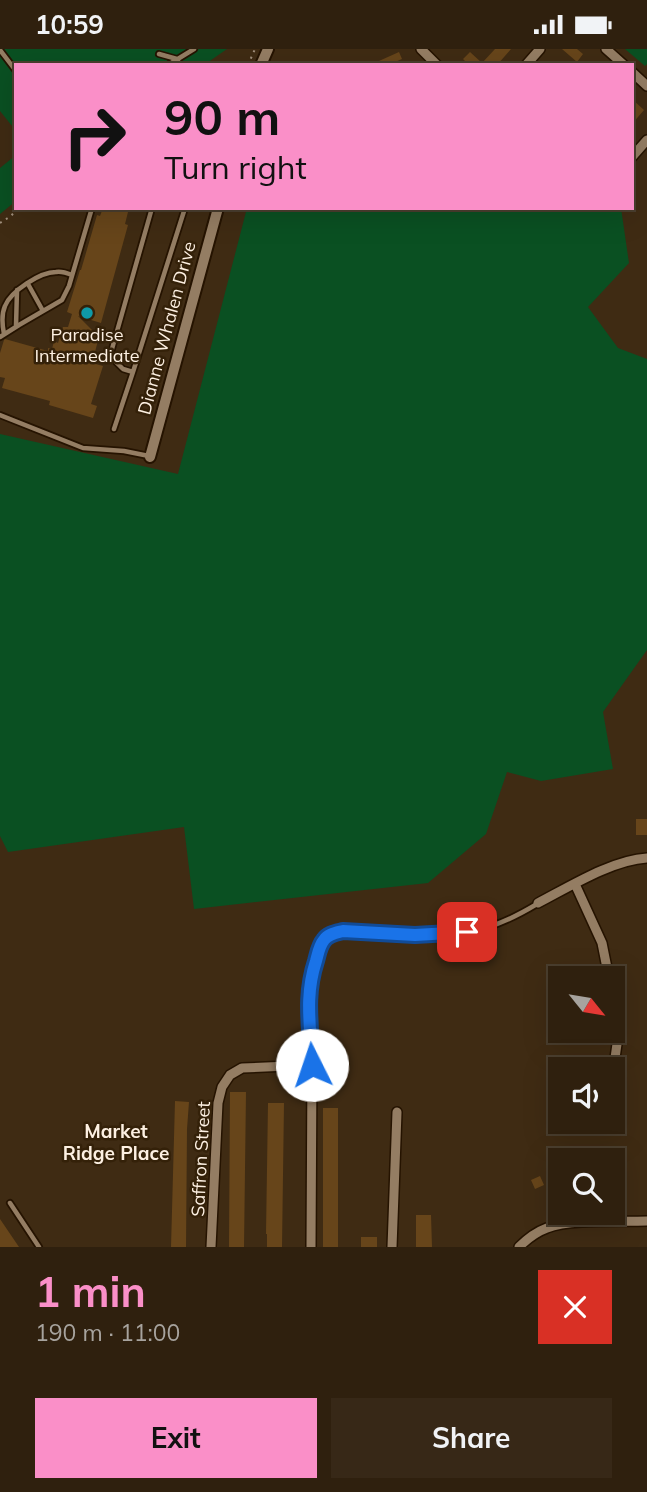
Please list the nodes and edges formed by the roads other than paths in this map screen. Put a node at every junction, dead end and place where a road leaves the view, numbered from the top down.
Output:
1 (194, 49) edge
2 (421, 49) edge
3 (540, 49) edge
4 (606, 49) edge
5 (0, 50) edge
6 (159, 54) dead end
7 (177, 59) junction
8 (171, 63) edge
9 (179, 63) edge
10 (435, 63) edge
11 (528, 63) edge
12 (622, 63) edge
13 (14, 68) edge
14 (634, 74) edge
15 (647, 86) edge
16 (647, 140) edge
17 (634, 155) edge
18 (91, 210) edge
19 (151, 210) edge
20 (183, 210) edge
21 (217, 210) edge
22 (72, 275) junction
23 (28, 283) junction
24 (17, 290) junction
25 (43, 311) junction
26 (16, 327) junction
27 (2, 336) edge
28 (133, 372) junction
29 (0, 415) edge
30 (114, 429) dead end
31 (150, 457) joint
32 (647, 857) edge
33 (575, 884) junction
34 (538, 903) joint
35 (607, 966) edge
36 (312, 1065) junction
37 (397, 1112) dead end
38 (10, 1203) dead end
39 (647, 1221) edge
40 (38, 1247) edge
41 (212, 1247) edge
42 (312, 1247) edge
43 (392, 1247) edge
44 (519, 1247) edge

1 - 7 lane
2 - 10 street
3 - 11 street
4 - 12 street
5 - 13 lane
6 - 7 lane
7 - 8 lane
7 - 9 lane
14 - 15 street
16 - 17 street
18 - 22 lane
19 - 28 lane
20 - 28 lane
21 - 31 street, Dianne Whalen Drive
22 - 23 lane
22 - 25 lane
23 - 24 lane
23 - 25 lane
24 - 26 lane
24 - 27 lane
25 - 26 lane
26 - 27 lane
28 - 30 lane
29 - 31 lane
32 - 33 street
33 - 34 street
33 - 35 street
34 - 36 lane
36 - 41 street, Saffron Street
36 - 42 street
37 - 43 street
38 - 40 lane
39 - 44 street

